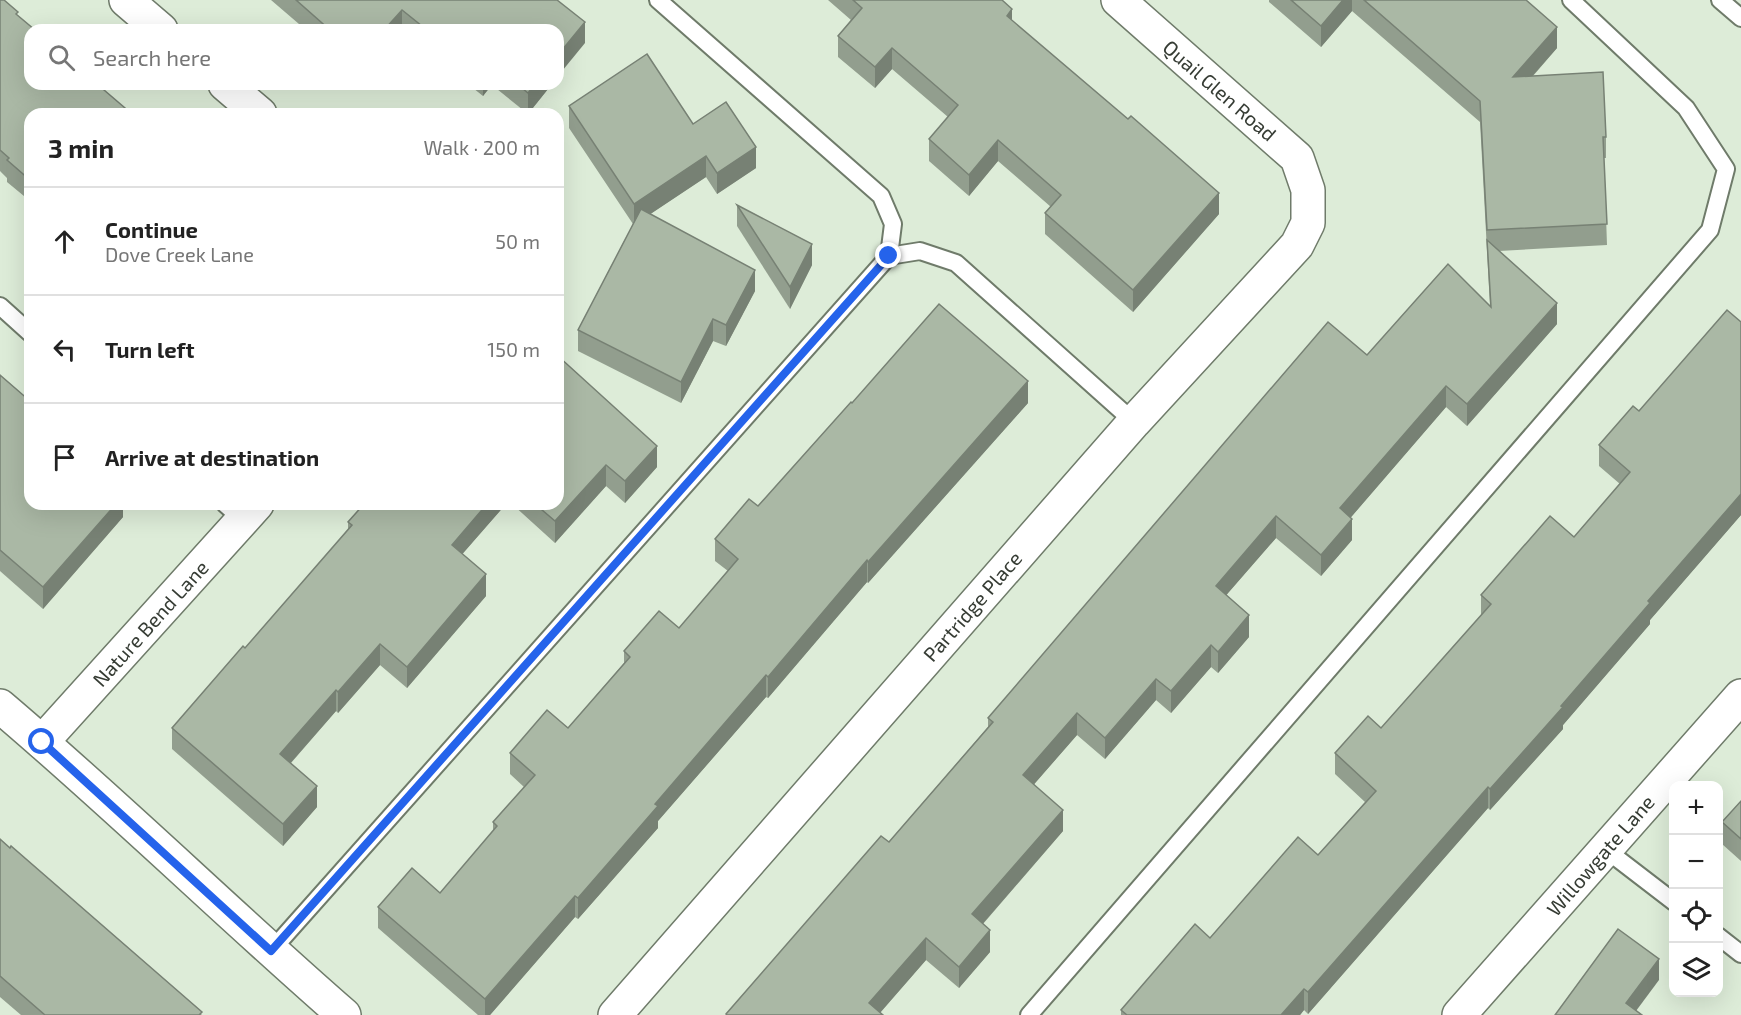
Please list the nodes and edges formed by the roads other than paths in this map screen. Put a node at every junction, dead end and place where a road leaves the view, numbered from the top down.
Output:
1 (126, 0) edge
2 (658, 0) edge
3 (1118, 0) edge
4 (1571, 0) edge
5 (1720, 0) edge
6 (1741, 18) edge
7 (154, 24) edge
8 (232, 90) edge
9 (253, 108) edge
10 (1308, 190) joint
11 (889, 256) junction
12 (0, 306) edge
13 (24, 328) edge
14 (1134, 422) junction
15 (241, 510) edge
16 (1741, 696) edge
17 (0, 706) edge
18 (42, 742) junction
19 (1605, 849) junction
20 (1669, 898) edge
21 (1723, 939) edge
22 (271, 951) junction
23 (1741, 954) edge
24 (344, 1015) edge
25 (615, 1015) edge
26 (1029, 1015) edge
27 (1459, 1015) edge

1 - 7 street
2 - 11 lane
3 - 10 street, Quail Glen Road
4 - 26 lane
5 - 6 lane
8 - 9 street
10 - 14 street, Partridge Place
11 - 14 lane
11 - 22 lane
12 - 13 lane
14 - 25 street, Partridge Place
15 - 18 street, Nature Bend Lane
16 - 19 street, Willowgate Lane
17 - 18 street
18 - 22 street
19 - 20 lane
19 - 27 street, Willowgate Lane
21 - 23 lane
22 - 24 street

